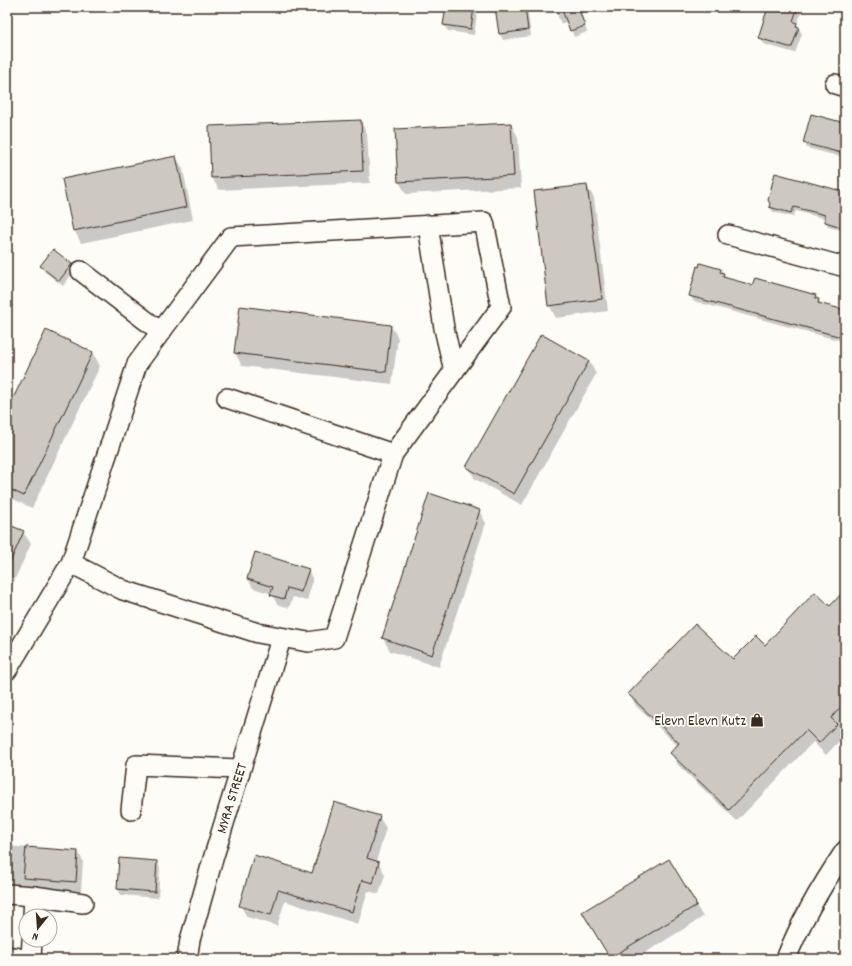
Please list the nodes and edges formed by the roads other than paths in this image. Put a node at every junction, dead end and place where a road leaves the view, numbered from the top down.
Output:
1 (428, 226) junction
2 (728, 235) dead end
3 (845, 267) edge
4 (81, 271) dead end
5 (161, 332) junction
6 (454, 371) junction
7 (227, 398) dead end
8 (394, 454) junction
9 (71, 563) junction
10 (281, 639) junction
11 (7, 670) edge
12 (240, 769) junction
13 (131, 810) dead end
14 (845, 851) edge
15 (7, 894) edge
16 (34, 896) junction
17 (83, 903) dead end
18 (33, 908) edge
19 (32, 948) edge
20 (7, 958) edge
21 (17, 959) edge
22 (31, 959) edge
23 (187, 959) edge
24 (786, 959) edge

1 - 5 street
1 - 6 street
1 - 6 street
2 - 3 street
4 - 5 street
5 - 9 street
6 - 8 street
7 - 8 street
8 - 10 street
9 - 10 street
9 - 11 street
10 - 12 street, MYRA STREET
12 - 13 street
12 - 23 street, MYRA STREET
14 - 24 street
15 - 16 street
16 - 17 street
16 - 18 street
19 - 22 street
20 - 21 main road

